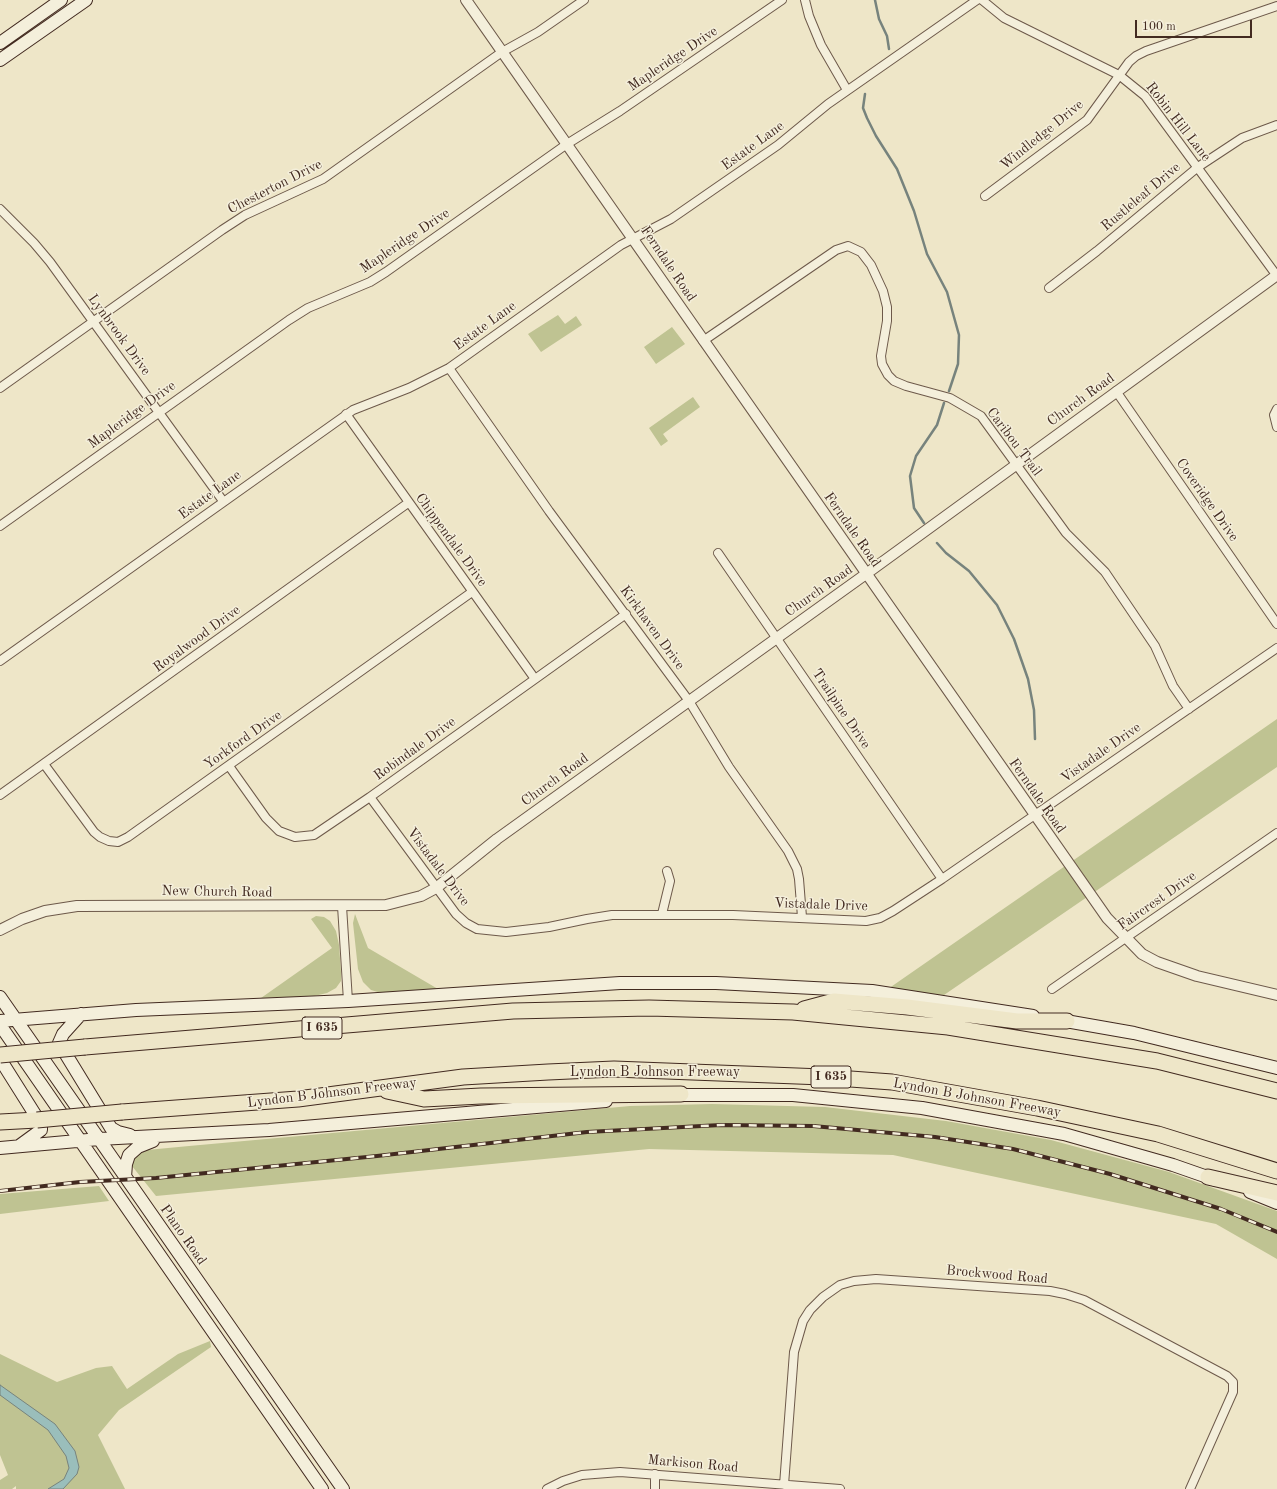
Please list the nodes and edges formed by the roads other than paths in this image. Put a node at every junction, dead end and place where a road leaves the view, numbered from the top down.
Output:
1 (61, 0) edge
2 (86, 0) edge
3 (466, 0) edge
4 (584, 0) edge
5 (782, 0) edge
6 (805, 0) edge
7 (977, 0) edge
8 (982, 0) edge
9 (1277, 6) edge
10 (0, 43) edge
11 (502, 52) junction
12 (0, 60) edge
13 (1119, 75) junction
14 (847, 90) junction
15 (1277, 125) edge
16 (567, 144) junction
17 (1198, 167) junction
18 (985, 196) dead end
19 (0, 209) edge
20 (634, 239) junction
21 (1277, 275) edge
22 (1049, 288) dead end
23 (93, 321) junction
24 (704, 341) junction
25 (449, 368) junction
26 (0, 388) edge
27 (1116, 391) junction
28 (1277, 409) edge
29 (159, 412) junction
30 (346, 414) junction
31 (1277, 427) edge
32 (1016, 465) junction
33 (223, 502) junction
34 (408, 503) junction
35 (0, 526) edge
36 (718, 553) dead end
37 (866, 574) junction
38 (472, 592) junction
39 (626, 614) junction
40 (1277, 624) edge
41 (776, 638) junction
42 (1277, 648) edge
43 (0, 662) edge
44 (535, 679) junction
45 (689, 700) junction
46 (1188, 709) junction
47 (44, 764) junction
48 (229, 766) junction
49 (0, 795) edge
50 (370, 797) junction
51 (1034, 816) junction
52 (1277, 833) edge
53 (667, 871) dead end
54 (942, 879) junction
55 (436, 888) junction
56 (342, 906) junction
57 (662, 914) junction
58 (802, 917) junction
59 (0, 930) edge
60 (1125, 939) junction
61 (1052, 989) dead end
62 (1277, 995) edge
63 (0, 997) edge
64 (348, 1002) junction
65 (794, 1012) junction
66 (81, 1014) junction
67 (16, 1020) junction
68 (0, 1021) edge
69 (1067, 1021) junction
70 (0, 1025) edge
71 (0, 1055) edge
72 (0, 1059) edge
73 (1277, 1068) edge
74 (376, 1089) junction
75 (1277, 1091) edge
76 (681, 1094) junction
77 (0, 1122) edge
78 (172, 1136) junction
79 (143, 1138) junction
80 (99, 1139) junction
81 (80, 1141) junction
82 (18, 1146) junction
83 (0, 1148) edge
84 (1277, 1171) edge
85 (125, 1177) junction
86 (1208, 1177) junction
87 (1277, 1193) edge
88 (1277, 1203) edge
89 (207, 1295) junction
90 (194, 1304) junction
91 (277, 1394) junction
92 (263, 1404) junction
93 (655, 1474) junction
94 (784, 1485) junction
95 (322, 1489) edge
96 (343, 1489) edge
97 (547, 1489) edge
98 (655, 1489) edge
99 (840, 1489) edge
100 (1190, 1489) edge

1 - 10 main road
2 - 12 main road
3 - 11 street, Ferndale Road
4 - 11 street, Chesterton Drive
5 - 16 street, Mapleridge Drive
6 - 14 street
7 - 14 street, Estate Lane
8 - 13 street, Robin Hill Lane
9 - 13 street, Windledge Drive
11 - 16 street, Ferndale Road
11 - 23 street, Chesterton Drive
13 - 17 street, Robin Hill Lane
13 - 18 street, Windledge Drive
14 - 20 street, Estate Lane
15 - 17 street, Rustleleaf Drive
16 - 20 street, Ferndale Road
16 - 29 street, Mapleridge Drive
17 - 21 street, Robin Hill Lane
17 - 22 street, Rustleleaf Drive
19 - 23 street, Lynbrook Drive
20 - 24 street, Ferndale Road
20 - 25 street, Estate Lane
21 - 27 street, Church Road
23 - 26 street, Chesterton Drive
23 - 29 street, Lynbrook Drive
24 - 32 street, Caribou Trail
24 - 37 street, Ferndale Road
25 - 30 street, Estate Lane
25 - 39 street, Kirkhaven Drive
27 - 32 street, Church Road
27 - 40 street, Coveridge Drive
28 - 31 street
29 - 33 street, Lynbrook Drive
29 - 35 street, Mapleridge Drive
30 - 33 street, Estate Lane
30 - 34 street, Chippendale Drive
32 - 37 street, Church Road
32 - 46 street, Caribou Trail
33 - 43 street, Estate Lane
34 - 38 street, Chippendale Drive
34 - 47 street, Royalwood Drive
36 - 41 street, Trailpine Drive
37 - 41 street, Church Road
37 - 51 street, Ferndale Road
38 - 44 street, Chippendale Drive
38 - 48 street, Yorkford Drive
39 - 44 street, Robindale Drive
39 - 45 street, Kirkhaven Drive
41 - 45 street, Church Road
41 - 54 street, Trailpine Drive
42 - 46 street, Vistadale Drive
44 - 50 street, Robindale Drive
45 - 55 street, Church Road
45 - 58 street, Kirkhaven Drive
46 - 51 street, Vistadale Drive
47 - 48 street, Yorkford Drive
47 - 49 street, Royalwood Drive
48 - 50 street, Robindale Drive
50 - 55 street, Vistadale Drive
51 - 54 street, Vistadale Drive
51 - 60 street, Ferndale Road
52 - 60 street, Faircrest Drive
53 - 57 street
54 - 58 street, Vistadale Drive
55 - 56 street, New Church Road
55 - 57 street, Vistadale Drive
56 - 59 street, New Church Road
56 - 64 street
57 - 58 street, Vistadale Drive
60 - 61 street, Faircrest Drive
60 - 62 street, Ferndale Road
63 - 67 main road, Plano Road
64 - 66 main road
64 - 69 main road
65 - 69 highway
65 - 71 highway, I 635, bridge
65 - 75 highway, I 635
66 - 67 main road
66 - 79 main road
67 - 68 main road
67 - 80 main road, Plano Road
69 - 73 main road
70 - 81 main road
72 - 82 main road
74 - 76 highway
74 - 77 highway, Lyndon B Johnson Freeway / I 635, bridge
74 - 84 highway, Lyndon B Johnson Freeway / I 635
76 - 78 main road
76 - 86 main road
78 - 79 main road
78 - 85 main road
79 - 80 main road
80 - 81 main road
80 - 85 main road, Plano Road
81 - 82 main road
81 - 90 main road
82 - 83 main road
85 - 89 main road, Plano Road
86 - 87 highway
86 - 88 main road
89 - 90 main road
89 - 91 main road, Plano Road
90 - 92 main road
91 - 92 main road
91 - 96 main road, Plano Road
92 - 95 main road
93 - 94 street, Markison Road
93 - 97 street, Markison Road
93 - 98 street
94 - 99 street, Markison Road
94 - 100 street, Brockwood Road

